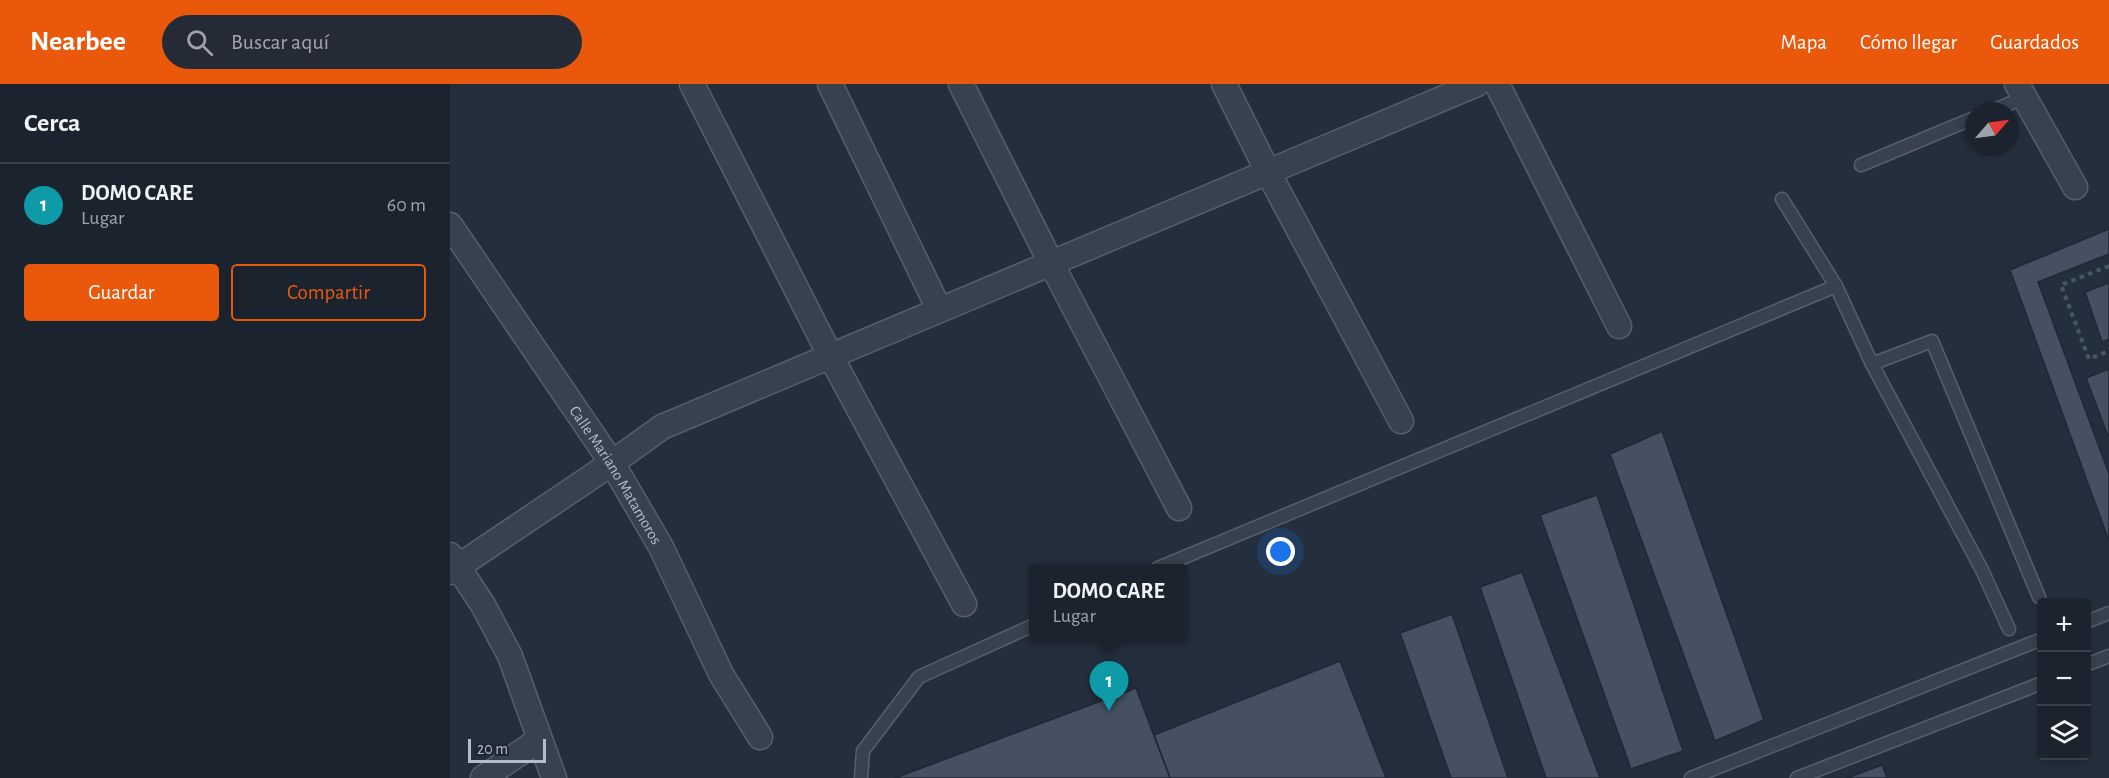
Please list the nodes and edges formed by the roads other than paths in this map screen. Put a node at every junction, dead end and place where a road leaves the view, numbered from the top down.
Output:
1 (692, 84) edge
2 (830, 84) edge
3 (961, 84) edge
4 (1224, 84) edge
5 (1478, 84) edge
6 (1497, 84) edge
7 (2021, 91) edge
8 (2005, 102) edge
9 (1965, 122) edge
10 (1861, 165) dead end
11 (1268, 172) junction
12 (2075, 187) dead end
13 (1782, 199) dead end
14 (450, 225) edge
15 (1051, 263) junction
16 (1836, 286) junction
17 (939, 309) junction
18 (1619, 326) dead end
19 (831, 357) junction
20 (1872, 364) junction
21 (1401, 421) dead end
22 (612, 463) junction
23 (1179, 508) dead end
24 (452, 564) edge
25 (1168, 564) edge
26 (2039, 597) dead end
27 (964, 604) dead end
28 (2109, 614) edge
29 (2091, 620) edge
30 (1029, 627) edge
31 (2009, 629) dead end
32 (2037, 641) edge
33 (2109, 656) edge
34 (2091, 663) edge
35 (2037, 684) edge
36 (760, 737) dead end
37 (539, 740) junction
38 (483, 778) edge
39 (554, 778) edge
40 (861, 778) edge
41 (1691, 778) edge
42 (1797, 778) edge

1 - 19 street
2 - 17 street
3 - 15 street
4 - 11 street
5 - 11 street
6 - 18 street
7 - 8 lane
7 - 12 street
9 - 10 lane
11 - 15 street
11 - 21 street
13 - 16 lane
14 - 22 street, Calle Mariano Matamoros
15 - 17 street
15 - 23 street
16 - 20 lane
16 - 25 lane
17 - 19 street
19 - 22 street
19 - 27 street
20 - 26 lane
20 - 31 lane
22 - 24 street
22 - 36 street, Calle Mariano Matamoros
24 - 37 street
28 - 29 lane
30 - 40 lane
32 - 41 lane
33 - 34 lane
35 - 42 lane
37 - 38 street
37 - 39 street

